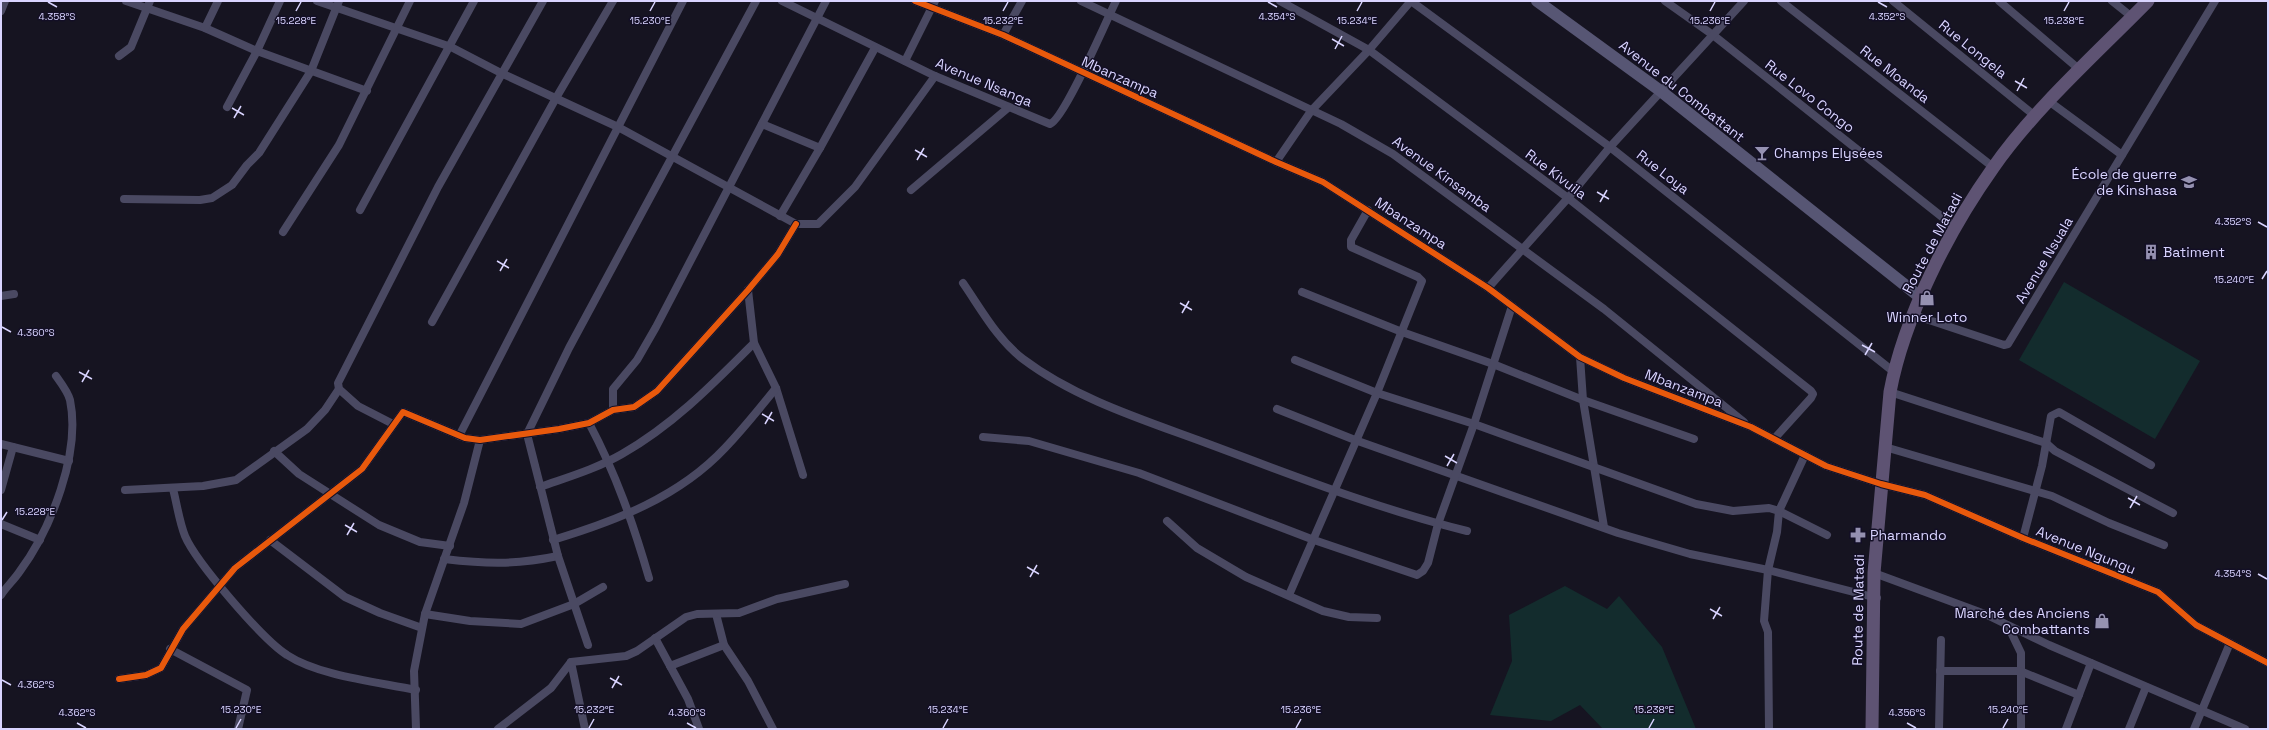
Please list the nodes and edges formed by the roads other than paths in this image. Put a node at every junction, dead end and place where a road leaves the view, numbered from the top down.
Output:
1 (5, 1) edge
2 (126, 1) edge
3 (150, 1) edge
4 (218, 1) edge
5 (280, 1) edge
6 (316, 1) edge
7 (410, 1) edge
8 (474, 1) edge
9 (543, 1) edge
10 (613, 1) edge
11 (683, 1) edge
12 (756, 1) edge
13 (782, 1) edge
14 (826, 1) edge
15 (915, 1) edge
16 (1022, 1) edge
17 (1081, 1) edge
18 (1116, 1) edge
19 (1280, 1) edge
20 (1411, 1) edge
21 (1537, 1) edge
22 (1665, 1) edge
23 (1744, 1) edge
24 (1781, 1) edge
25 (1894, 1) edge
26 (1999, 1) edge
27 (2112, 1) edge
28 (2148, 1) edge
29 (2215, 1) edge
30 (338, 4) edge
31 (933, 4) edge
32 (146, 9) junction
33 (1, 11) edge
34 (1110, 13) junction
35 (2132, 17) junction
36 (817, 19) junction
37 (206, 28) junction
38 (398, 28) junction
39 (1003, 35) junction
40 (1713, 35) junction
41 (451, 47) junction
42 (875, 48) junction
43 (1369, 50) junction
44 (257, 51) junction
45 (119, 56) dead end
46 (905, 61) junction
47 (2080, 70) junction
48 (311, 71) junction
49 (501, 73) junction
50 (1082, 73) junction
51 (935, 76) junction
52 (367, 91) junction
53 (1662, 92) junction
54 (556, 98) junction
55 (2050, 102) junction
56 (228, 107) dead end
57 (1010, 107) junction
58 (1312, 111) junction
59 (2036, 116) junction
60 (762, 124) junction
61 (618, 126) junction
62 (1610, 147) junction
63 (820, 148) junction
64 (672, 155) junction
65 (2122, 155) junction
66 (1276, 162) junction
67 (1993, 167) junction
68 (729, 186) junction
69 (911, 190) dead end
70 (1568, 198) junction
71 (124, 199) dead end
72 (360, 210) dead end
73 (1368, 210) junction
74 (780, 216) junction
75 (796, 224) junction
76 (1956, 228) junction
77 (283, 232) dead end
78 (1523, 250) junction
79 (963, 283) dead end
80 (1488, 288) junction
81 (748, 290) junction
82 (1302, 292) dead end
83 (14, 294) dead end
84 (1, 296) edge
85 (1920, 297) junction
86 (1512, 306) junction
87 (1914, 315) junction
88 (432, 322) dead end
89 (1402, 332) junction
90 (754, 343) junction
91 (1580, 357) junction
92 (1295, 360) dead end
93 (1493, 364) junction
94 (1894, 372) junction
95 (56, 376) dead end
96 (776, 388) junction
97 (339, 389) junction
98 (1890, 392) junction
99 (1377, 393) junction
100 (1583, 400) junction
101 (1277, 409) dead end
102 (613, 410) junction
103 (589, 423) junction
104 (393, 424) junction
105 (1474, 424) junction
106 (1751, 427) junction
107 (527, 434) junction
108 (459, 436) junction
109 (983, 437) dead end
110 (1694, 438) dead end
111 (1774, 439) junction
112 (480, 440) junction
113 (1355, 440) junction
114 (2046, 443) junction
115 (1, 444) edge
116 (13, 447) junction
117 (1885, 447) junction
118 (274, 452) junction
119 (1805, 455) junction
120 (69, 461) junction
121 (609, 461) junction
122 (2151, 465) dead end
123 (1593, 466) junction
124 (803, 474) dead end
125 (1456, 474) junction
126 (1881, 484) junction
127 (540, 487) junction
128 (173, 489) junction
129 (1, 490) edge
130 (125, 490) dead end
131 (1334, 490) junction
132 (2035, 491) junction
133 (330, 493) junction
134 (1779, 511) junction
135 (2173, 512) dead end
136 (629, 514) junction
137 (1167, 521) dead end
138 (1, 524) edge
139 (1438, 524) junction
140 (1604, 527) junction
141 (1467, 531) dead end
142 (1826, 535) dead end
143 (2023, 538) junction
144 (40, 540) junction
145 (270, 540) junction
146 (553, 540) junction
147 (1314, 540) junction
148 (2164, 545) dead end
149 (450, 546) junction
150 (558, 556) junction
151 (444, 559) junction
152 (1768, 570) junction
153 (1874, 573) junction
154 (649, 578) dead end
155 (845, 584) dead end
156 (220, 585) junction
157 (603, 587) dead end
158 (1, 595) edge
159 (1289, 595) junction
160 (1876, 597) junction
161 (574, 604) junction
162 (425, 614) junction
163 (716, 614) junction
164 (1378, 618) dead end
165 (2008, 626) junction
166 (422, 628) junction
167 (655, 638) junction
168 (1941, 640) dead end
169 (2230, 643) junction
170 (588, 645) dead end
171 (724, 645) junction
172 (170, 649) junction
173 (571, 662) junction
174 (2091, 663) junction
175 (2268, 663) edge
176 (670, 666) junction
177 (1940, 671) junction
178 (2020, 671) junction
179 (118, 679) dead end
180 (2146, 687) junction
181 (416, 690) junction
182 (2079, 695) junction
183 (2203, 711) junction
184 (238, 729) edge
185 (416, 729) edge
186 (498, 729) edge
187 (585, 729) edge
188 (699, 729) edge
189 (773, 729) edge
190 (1770, 729) edge
191 (1872, 729) edge
192 (1939, 729) edge
193 (2021, 729) edge
194 (2066, 729) edge
195 (2129, 729) edge
196 (2194, 729) edge
197 (2245, 729) edge

1 - 33 street
2 - 32 street
3 - 32 street
4 - 37 street
5 - 44 street
6 - 30 street
7 - 38 street
8 - 41 street
9 - 49 street
10 - 54 street
11 - 61 street
12 - 64 street
13 - 36 street, Avenue Nsanga
14 - 36 street
15 - 31 street, Mbanzampa
16 - 39 street
17 - 34 street, Avenue Kinsamba
18 - 34 street, Avenue Nsanga
19 - 43 street, Rue Kivuila
20 - 43 street
20 - 62 street, Rue Loya
21 - 53 street, Avenue du Combattant
22 - 40 street, Rue Lovo Congo
23 - 40 street
24 - 67 street, Rue Moanda
25 - 59 street, Rue Longela
26 - 47 street
27 - 35 street
28 - 35 main road, Route de Matadi
29 - 65 street, Avenue Nsuala
30 - 38 street
30 - 48 street
31 - 39 street, Mbanzampa
31 - 46 street
32 - 37 street
32 - 45 street
34 - 50 street, Avenue Nsanga
34 - 58 street, Avenue Kinsamba
35 - 47 main road, Route de Matadi
36 - 42 street, Avenue Nsanga
36 - 60 street
37 - 44 street
38 - 41 street
38 - 52 street
39 - 50 street, Mbanzampa
40 - 53 street
40 - 76 street, Rue Lovo Congo
41 - 49 street
41 - 72 street
42 - 46 street, Avenue Nsanga
42 - 63 street
43 - 58 street
43 - 70 street, Rue Kivuila
44 - 48 street
44 - 56 street
46 - 51 street, Avenue Nsanga
47 - 55 main road, Route de Matadi
48 - 52 street
48 - 71 street
49 - 54 street
49 - 97 street
50 - 57 street, Avenue Nsanga
50 - 66 street, Mbanzampa
51 - 57 street, Avenue Nsanga
51 - 75 street
52 - 77 street
53 - 62 street
53 - 85 street, Avenue du Combattant
54 - 61 street
54 - 88 street
55 - 59 main road, Route de Matadi
55 - 65 street
57 - 69 street
58 - 66 street
58 - 78 street, Avenue Kinsamba
59 - 67 main road, Route de Matadi
60 - 63 street
60 - 68 street
61 - 64 street
61 - 108 street
62 - 70 street
62 - 94 street, Rue Loya
63 - 74 street
64 - 68 street
64 - 107 street
65 - 87 street, Avenue Nsuala
66 - 73 street, Mbanzampa
67 - 76 main road, Route de Matadi
68 - 74 street
68 - 102 street
70 - 78 street
70 - 111 street, Rue Kivuila
73 - 80 street, Mbanzampa
73 - 89 street
74 - 75 street
75 - 81 street
76 - 85 main road, Route de Matadi
78 - 80 street
78 - 106 street, Avenue Kinsamba
79 - 131 street
80 - 86 street, Mbanzampa
81 - 90 street
81 - 102 street
82 - 89 street
83 - 84 street
85 - 87 main road, Route de Matadi
86 - 91 street, Mbanzampa
86 - 93 street
87 - 94 main road, Route de Matadi
89 - 93 street
89 - 99 street
90 - 96 street
90 - 121 street
91 - 100 street
91 - 106 street, Mbanzampa
92 - 99 street
93 - 100 street
93 - 105 street
94 - 98 main road, Route de Matadi
95 - 120 street
96 - 124 street
96 - 136 street
97 - 104 street
97 - 118 street
98 - 114 street
98 - 117 main road, Route de Matadi
99 - 105 street
99 - 113 street
100 - 110 street
100 - 123 street
101 - 113 street
102 - 103 street
103 - 107 street
103 - 121 street
104 - 108 street
104 - 133 street
105 - 123 street
105 - 125 street
106 - 111 street, Mbanzampa
107 - 112 street
107 - 127 street
108 - 112 street
109 - 147 street
111 - 119 street, Mbanzampa
112 - 149 street
113 - 125 street
113 - 131 street
114 - 122 street
114 - 132 street
114 - 135 street
115 - 116 street
116 - 120 street
116 - 129 street
117 - 126 main road, Route de Matadi
117 - 132 street
118 - 128 street
118 - 133 street
119 - 126 street, Mbanzampa
119 - 134 street
120 - 144 street
121 - 127 street
121 - 136 street
123 - 134 street
123 - 140 street
125 - 139 street
125 - 140 street
126 - 143 street, Avenue Ngungu
126 - 153 main road, Route de Matadi
127 - 146 street
128 - 130 street
128 - 156 street
131 - 139 street
131 - 147 street
132 - 143 street
132 - 148 street
133 - 145 street
133 - 149 street
134 - 142 street
134 - 152 street
136 - 146 street
136 - 154 street
137 - 159 street
138 - 144 street
139 - 141 street
139 - 147 street
140 - 152 street
143 - 169 street, Avenue Ngungu
144 - 158 street
145 - 156 street
145 - 166 street
146 - 150 street
147 - 159 street
149 - 151 street
150 - 151 street
150 - 161 street
151 - 162 street
152 - 160 street
152 - 190 street
153 - 160 main road, Route de Matadi
153 - 165 street
155 - 163 street
156 - 172 street
156 - 181 street
157 - 161 street
159 - 164 street
160 - 191 main road, Route de Matadi
161 - 162 street
161 - 170 street
162 - 166 street
163 - 167 street
163 - 171 street
165 - 174 street
165 - 178 street
166 - 181 street
167 - 173 street
167 - 176 street
168 - 177 street
169 - 175 street, Avenue Ngungu
169 - 183 street
171 - 176 street
171 - 189 street
172 - 179 street
172 - 184 street
173 - 186 street
173 - 187 street
174 - 180 street
174 - 182 street
176 - 188 street
177 - 178 street
177 - 192 street
178 - 182 street
178 - 193 street
180 - 183 street
180 - 195 street
181 - 185 street
182 - 194 street
183 - 196 street
183 - 197 street

